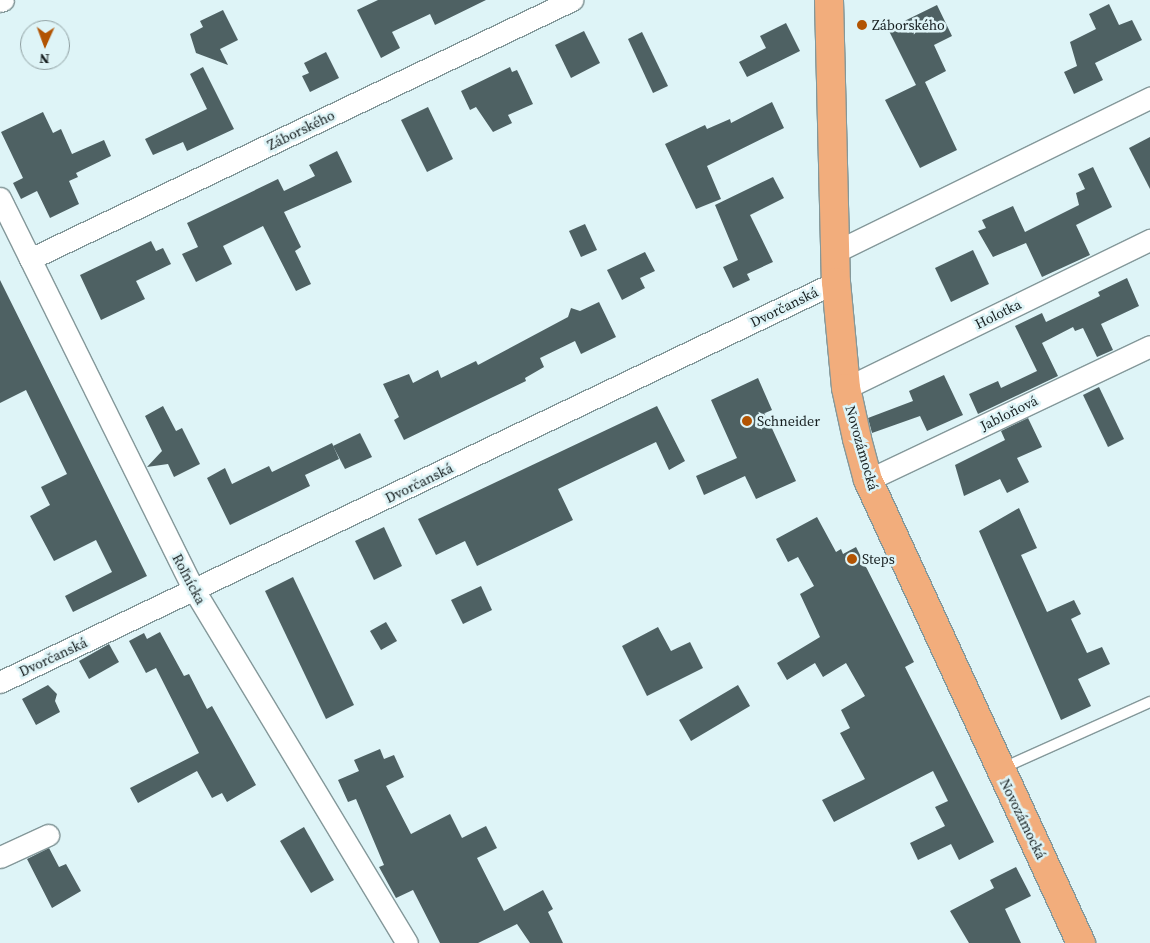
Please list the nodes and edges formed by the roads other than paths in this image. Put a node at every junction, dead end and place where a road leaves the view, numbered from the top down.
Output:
1 (572, 0) edge
2 (829, 0) edge
3 (1150, 98) edge
4 (0, 198) edge
5 (1150, 240) edge
6 (835, 252) junction
7 (30, 259) junction
8 (836, 282) junction
9 (1150, 346) edge
10 (846, 388) junction
11 (868, 480) junction
12 (194, 590) junction
13 (0, 682) edge
14 (1150, 702) edge
15 (999, 770) junction
16 (48, 835) dead end
17 (0, 857) edge
18 (407, 943) edge
19 (1081, 943) edge

1 - 7 street, Záborského
2 - 6 main road, Novozámocká
3 - 6 street
4 - 7 street, Roľnícka
5 - 10 street, Holotka
6 - 8 main road, Novozámocká
7 - 12 street, Roľnícka
8 - 10 main road, Novozámocká
8 - 12 street, Dvorčanská
9 - 11 street, Jabloňová
10 - 11 main road, Novozámocká
11 - 15 main road, Novozámocká
12 - 13 street, Dvorčanská
12 - 18 street, Roľnícka
14 - 15 lane
15 - 19 main road, Novozámocká
16 - 17 street

